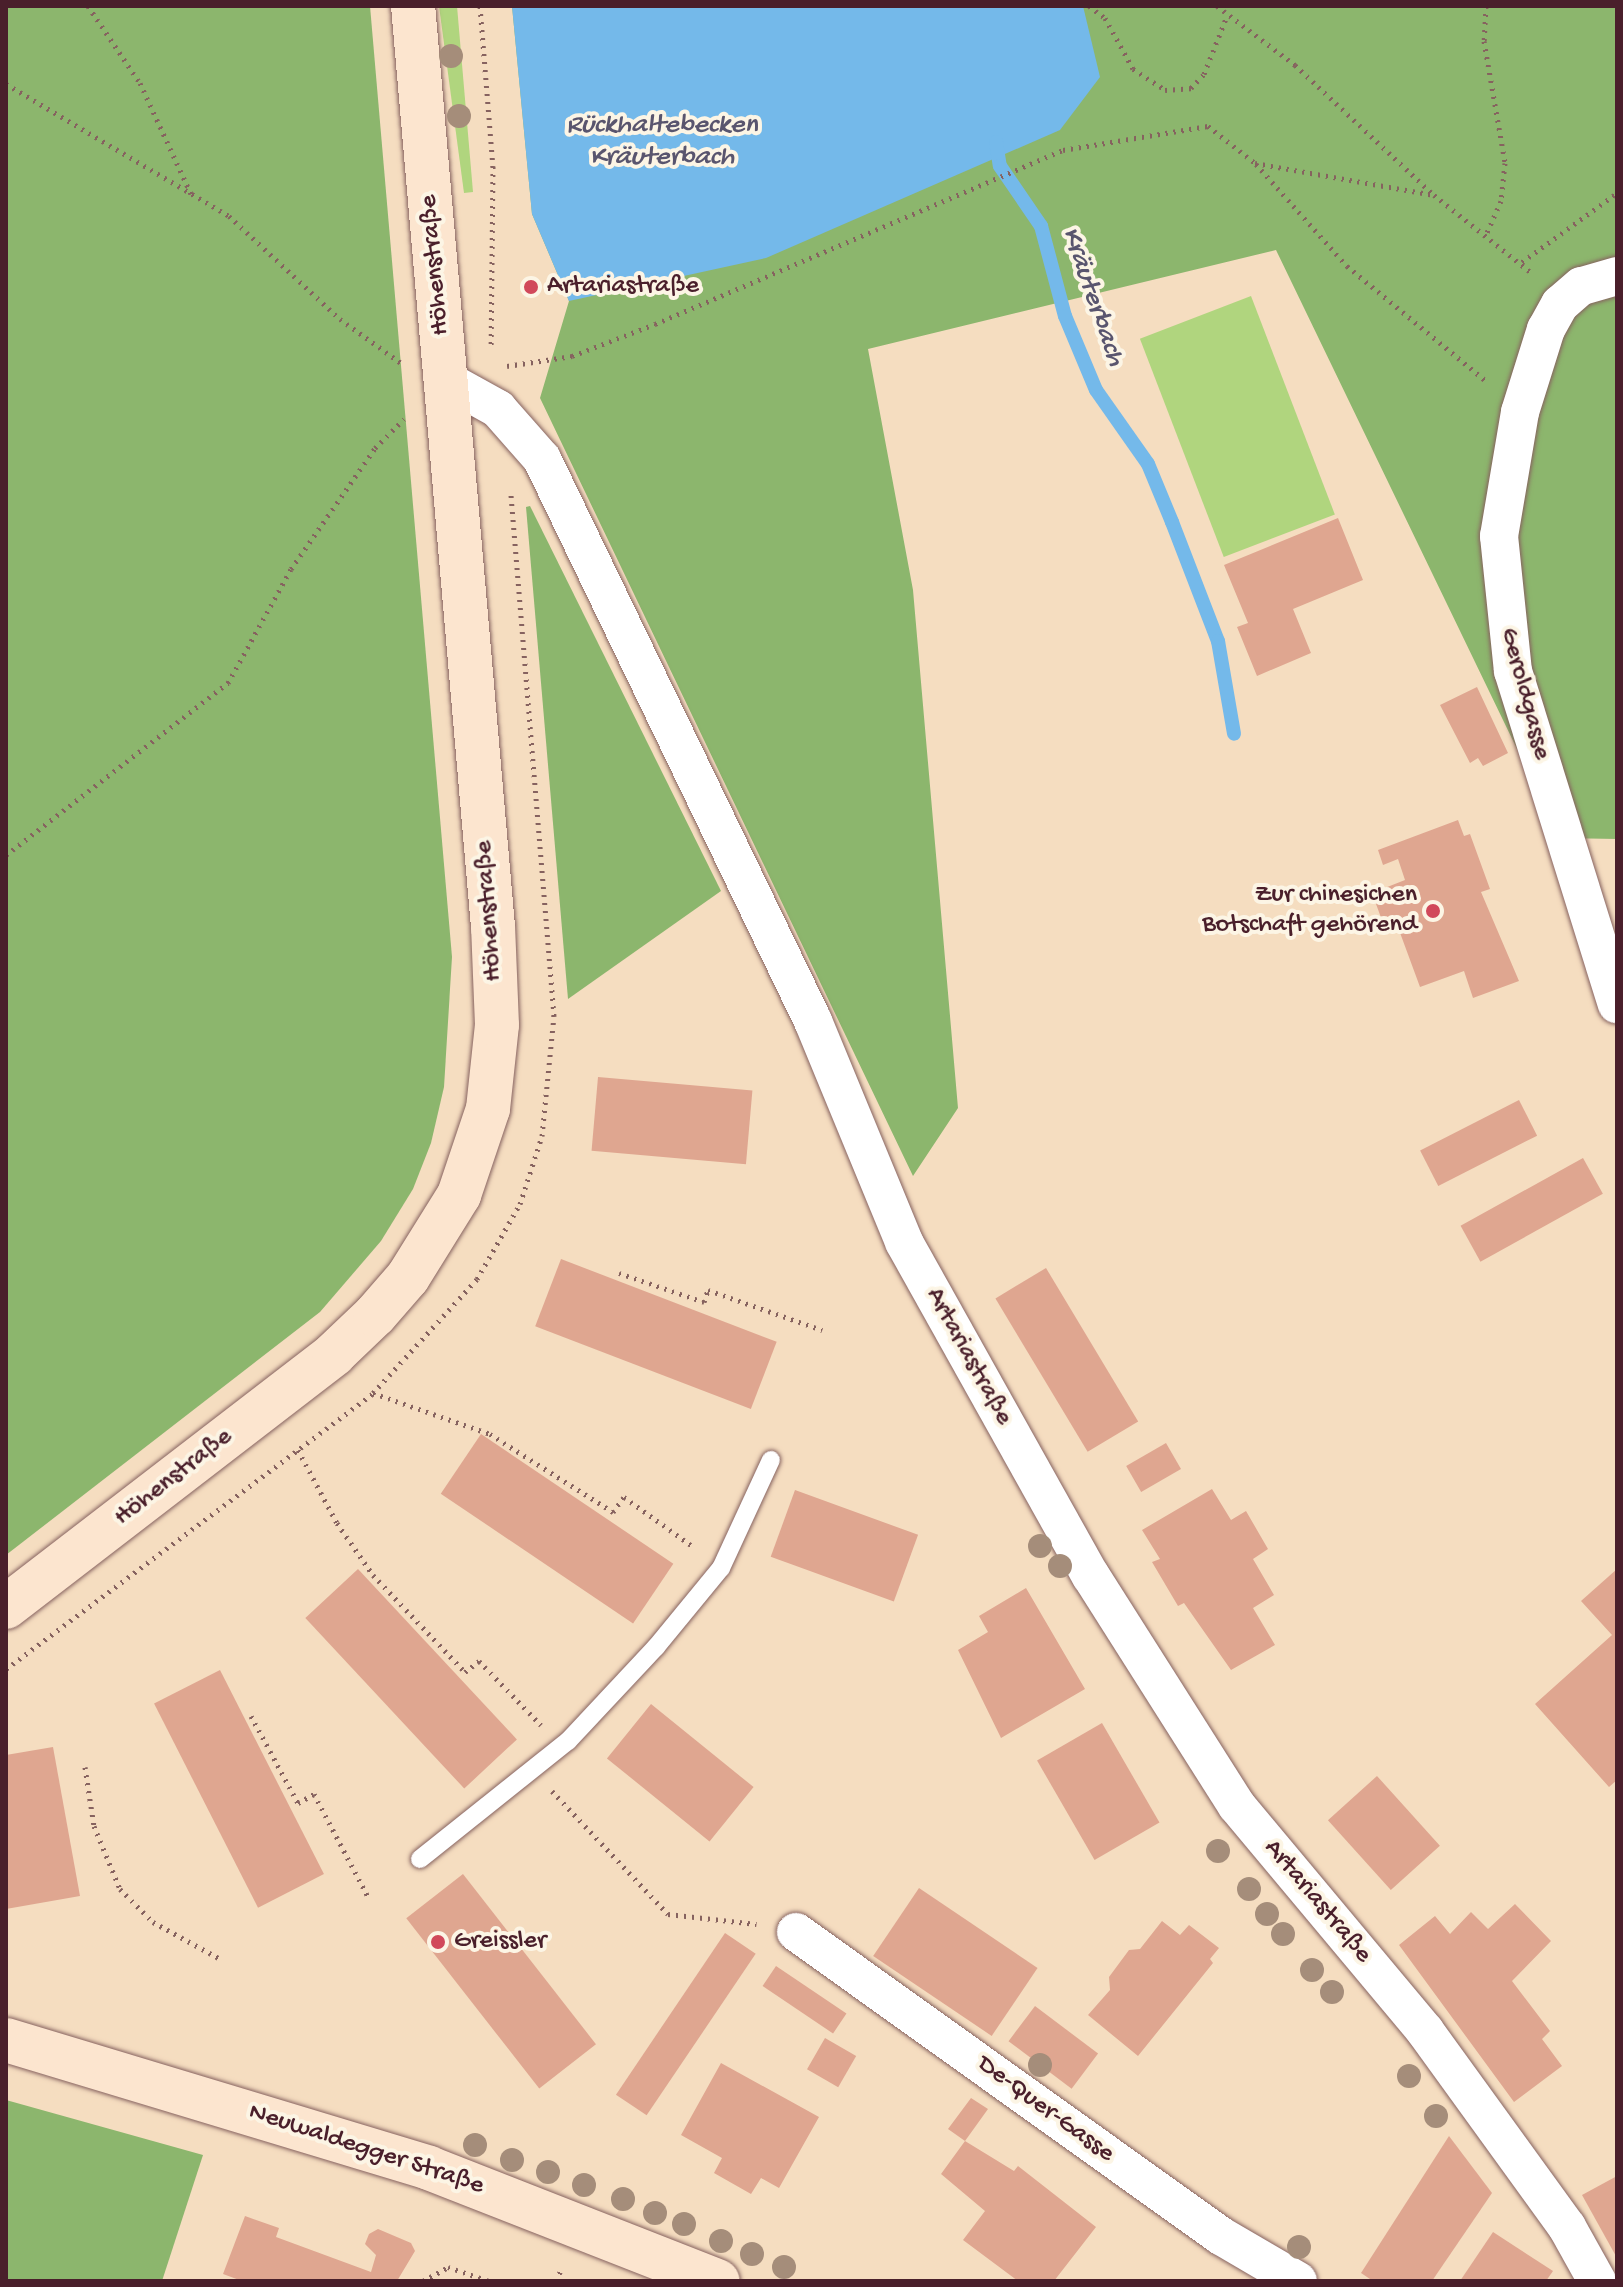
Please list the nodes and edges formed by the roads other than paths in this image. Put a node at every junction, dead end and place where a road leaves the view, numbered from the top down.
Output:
1 (413, 6) edge
2 (1617, 276) edge
3 (446, 380) junction
4 (1617, 1004) edge
5 (771, 1460) dead end
6 (6, 1607) edge
7 (420, 1859) dead end
8 (796, 1932) road end
9 (6, 2040) edge
10 (718, 2281) edge
11 (1298, 2281) edge
12 (1597, 2281) edge

1 - 3 main road, Höhenstraße
2 - 4 street, Geroldgasse
3 - 6 main road, Höhenstraße
3 - 12 street, Artariastraße
5 - 7 lane
8 - 11 street, De-Quer-Gasse
9 - 10 main road, Neuwaldegger Straße

